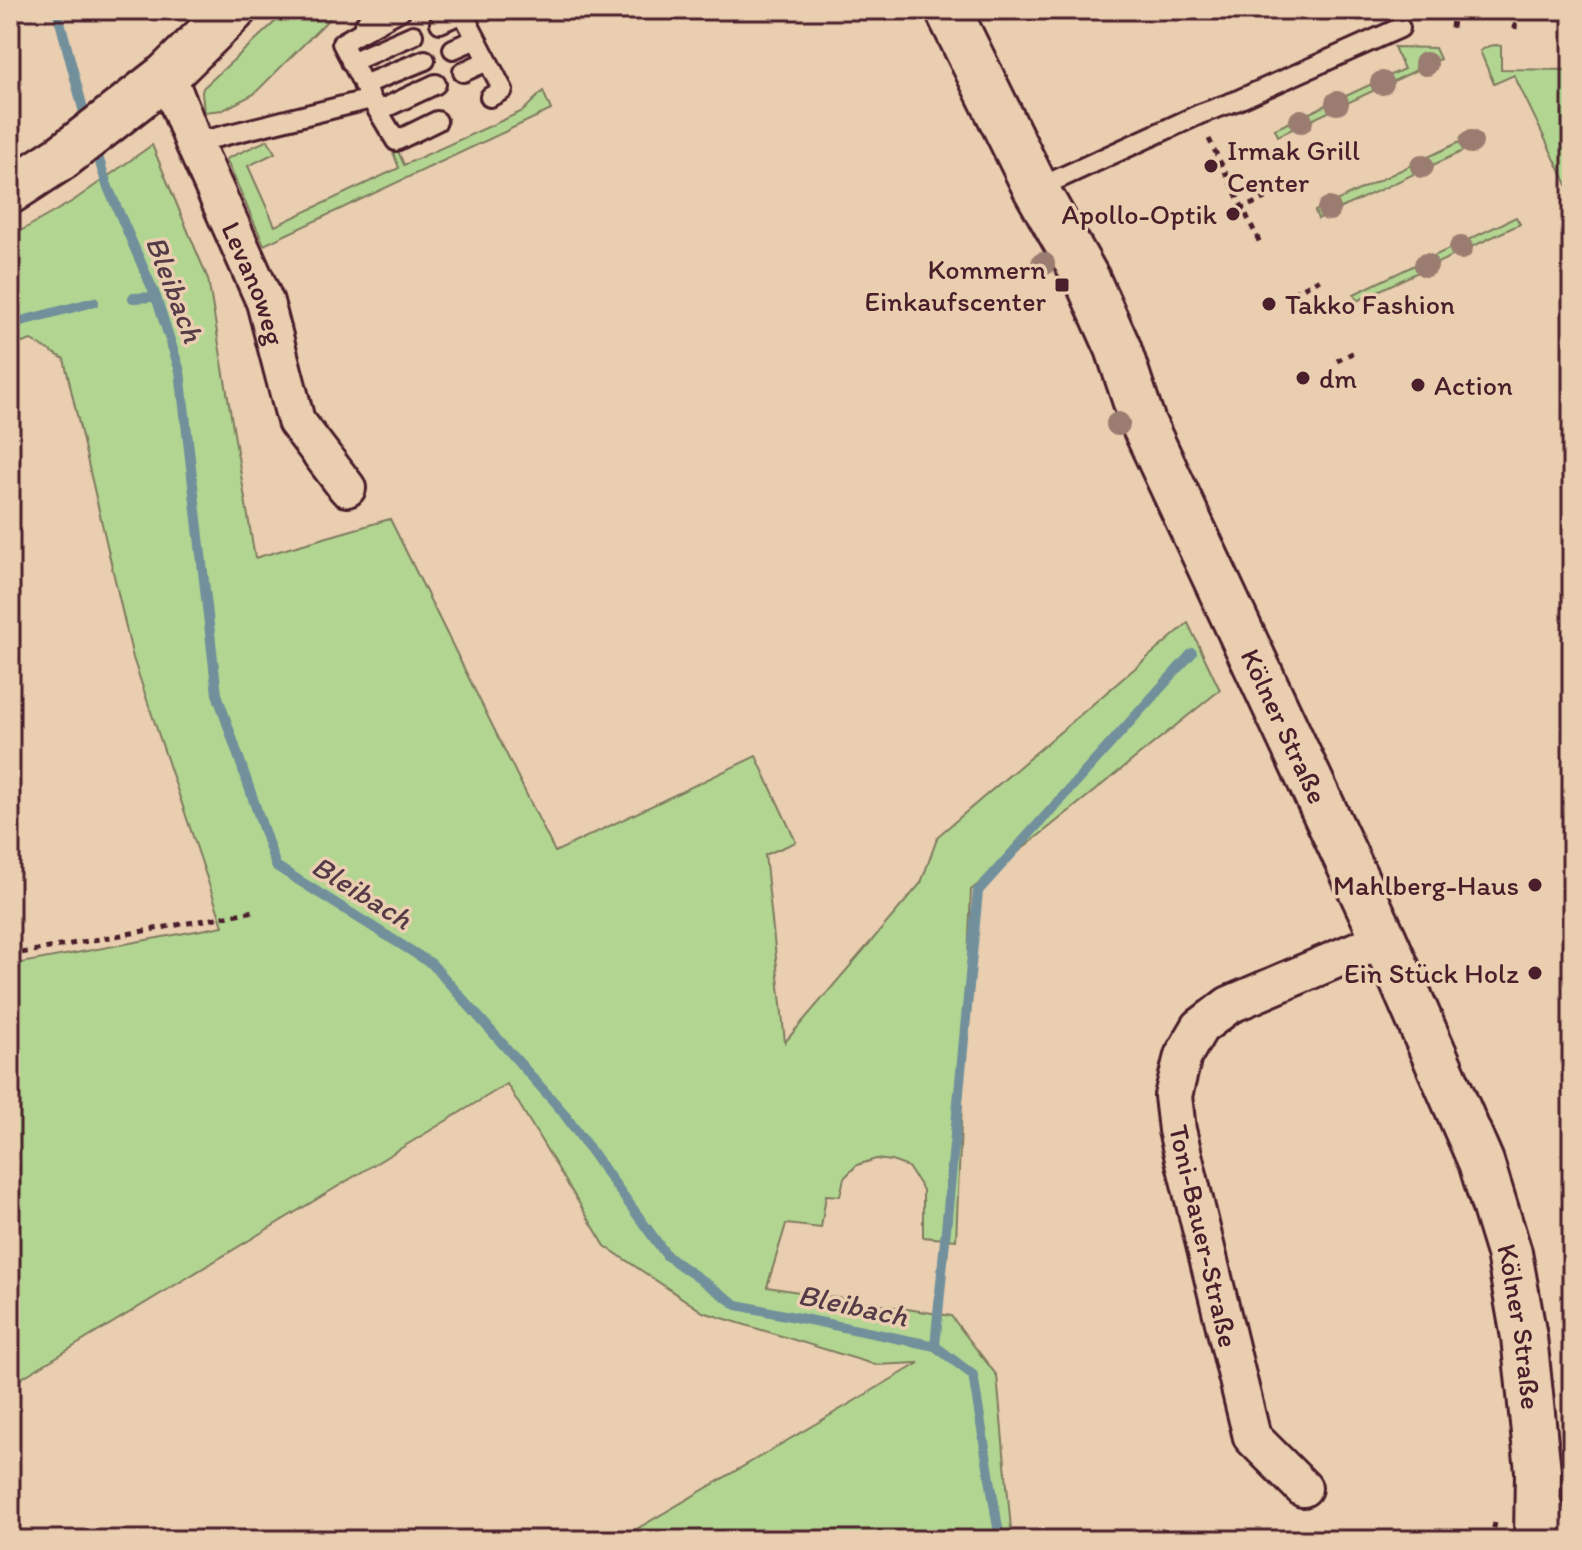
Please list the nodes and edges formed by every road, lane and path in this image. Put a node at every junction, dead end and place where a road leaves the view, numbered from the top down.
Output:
1 (233, 10) edge
2 (373, 10) edge
3 (401, 10) edge
4 (948, 10) edge
5 (1454, 10) edge
6 (1516, 10) edge
7 (462, 11) edge
8 (440, 23) dead end
9 (1400, 28) dead end
10 (1452, 28) dead end
11 (1515, 29) dead end
12 (361, 32) junction
13 (413, 35) dead end
14 (476, 39) junction
15 (453, 49) dead end
16 (425, 60) dead end
17 (487, 61) junction
18 (351, 62) junction
19 (463, 72) dead end
20 (167, 75) junction
21 (436, 84) dead end
22 (490, 97) dead end
23 (371, 98) junction
24 (437, 121) dead end
25 (1207, 134) dead end
26 (194, 143) junction
27 (1036, 189) junction
28 (10, 191) edge
29 (1280, 191) dead end
30 (1241, 209) junction
31 (1261, 245) dead end
32 (1322, 278) dead end
33 (1293, 293) dead end
34 (1356, 351) dead end
35 (1337, 361) dead end
36 (347, 488) dead end
37 (255, 911) dead end
38 (1384, 939) junction
39 (10, 955) edge
40 (1538, 1471) junction
41 (1303, 1488) dead end
42 (1537, 1540) edge
43 (1568, 1540) edge

1 - 20 street
2 - 12 lane
3 - 12 lane
4 - 27 street, Kölner Straße
5 - 10 path
6 - 11 path
7 - 8 lane
7 - 14 lane
9 - 27 lane
12 - 18 lane
13 - 18 lane
14 - 15 lane
14 - 17 lane
16 - 23 lane
17 - 19 lane
17 - 22 lane
18 - 23 lane
20 - 26 street, Levanoweg
20 - 28 street
21 - 23 lane
23 - 24 lane
23 - 26 lane
25 - 30 path
26 - 36 street, Levanoweg
27 - 38 street, Kölner Straße
29 - 30 path
30 - 31 path
32 - 33 path
34 - 35 path
37 - 39 path
38 - 40 street, Kölner Straße
38 - 41 street, Toni-Bauer-Straße
40 - 42 street, Kölner Straße
40 - 43 lane, Kölner Straße

